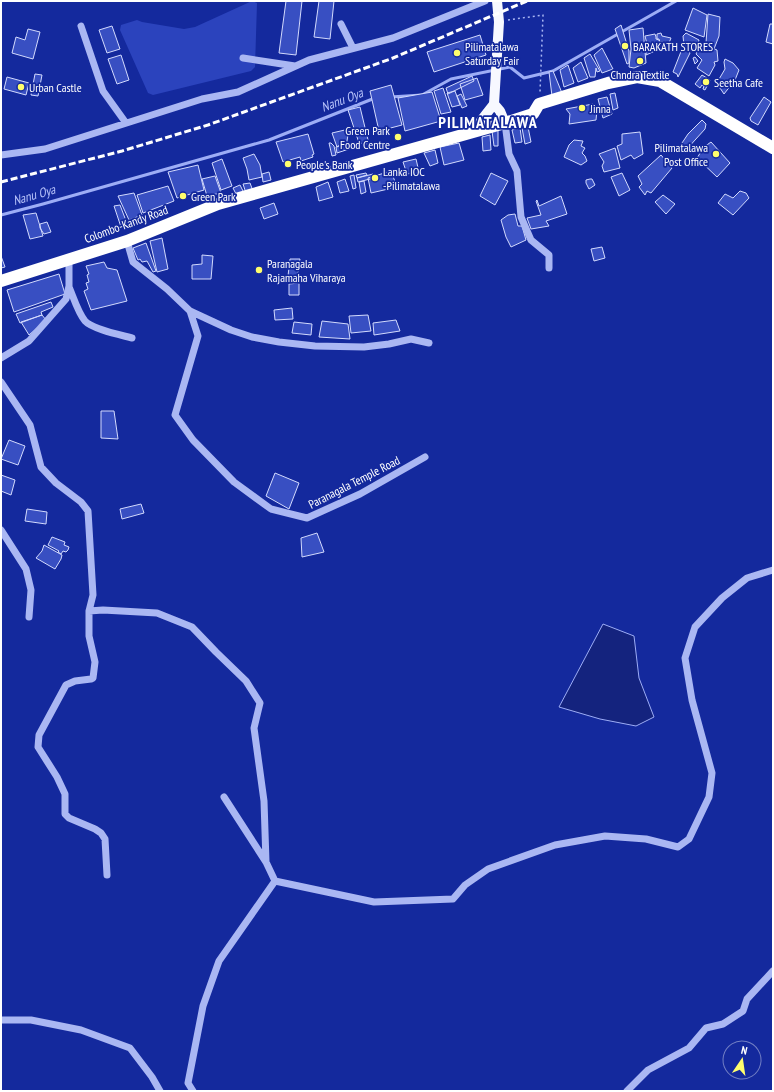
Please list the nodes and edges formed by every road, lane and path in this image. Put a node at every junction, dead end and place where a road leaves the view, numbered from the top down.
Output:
1 (485, 1) edge
2 (497, 1) edge
3 (498, 22) junction
4 (341, 24) dead end
5 (81, 26) dead end
6 (354, 48) junction
7 (243, 58) dead end
8 (296, 66) junction
9 (540, 94) dead end
10 (494, 104) junction
11 (126, 123) junction
12 (504, 123) junction
13 (474, 132) junction
14 (773, 148) edge
15 (1, 155) edge
16 (127, 242) junction
17 (69, 259) junction
18 (549, 268) dead end
19 (1, 281) edge
20 (68, 286) junction
21 (190, 311) junction
22 (132, 338) dead end
23 (429, 343) dead end
24 (1, 358) edge
25 (1, 382) edge
26 (425, 457) dead end
27 (1, 530) edge
28 (773, 570) edge
29 (89, 611) junction
30 (29, 617) dead end
31 (224, 797) dead end
32 (266, 862) junction
33 (107, 875) dead end
34 (275, 882) junction
35 (773, 971) edge
36 (1, 1020) edge
37 (160, 1091) edge
38 (193, 1091) edge
39 (627, 1091) edge

1 - 6 street
2 - 3 main road
3 - 9 path
3 - 10 main road
4 - 6 street
5 - 11 street
6 - 8 street
7 - 8 street
8 - 11 street
10 - 12 main road
10 - 13 main road
11 - 15 street
12 - 13 highway, Colombo-Kandy Road
12 - 14 highway, Colombo-Kandy Road
12 - 18 street
13 - 16 highway, Colombo-Kandy Road
16 - 17 highway, Colombo-Kandy Road
16 - 21 street, Paranagala Temple Road
17 - 19 highway, Colombo-Kandy Road
17 - 20 street
20 - 22 street
20 - 24 street
21 - 23 street
21 - 26 street, Paranagala Temple Road
25 - 29 street
27 - 30 street
28 - 34 street
29 - 32 street
29 - 33 street
31 - 32 street
32 - 34 street
34 - 38 street
35 - 39 street
36 - 37 street

